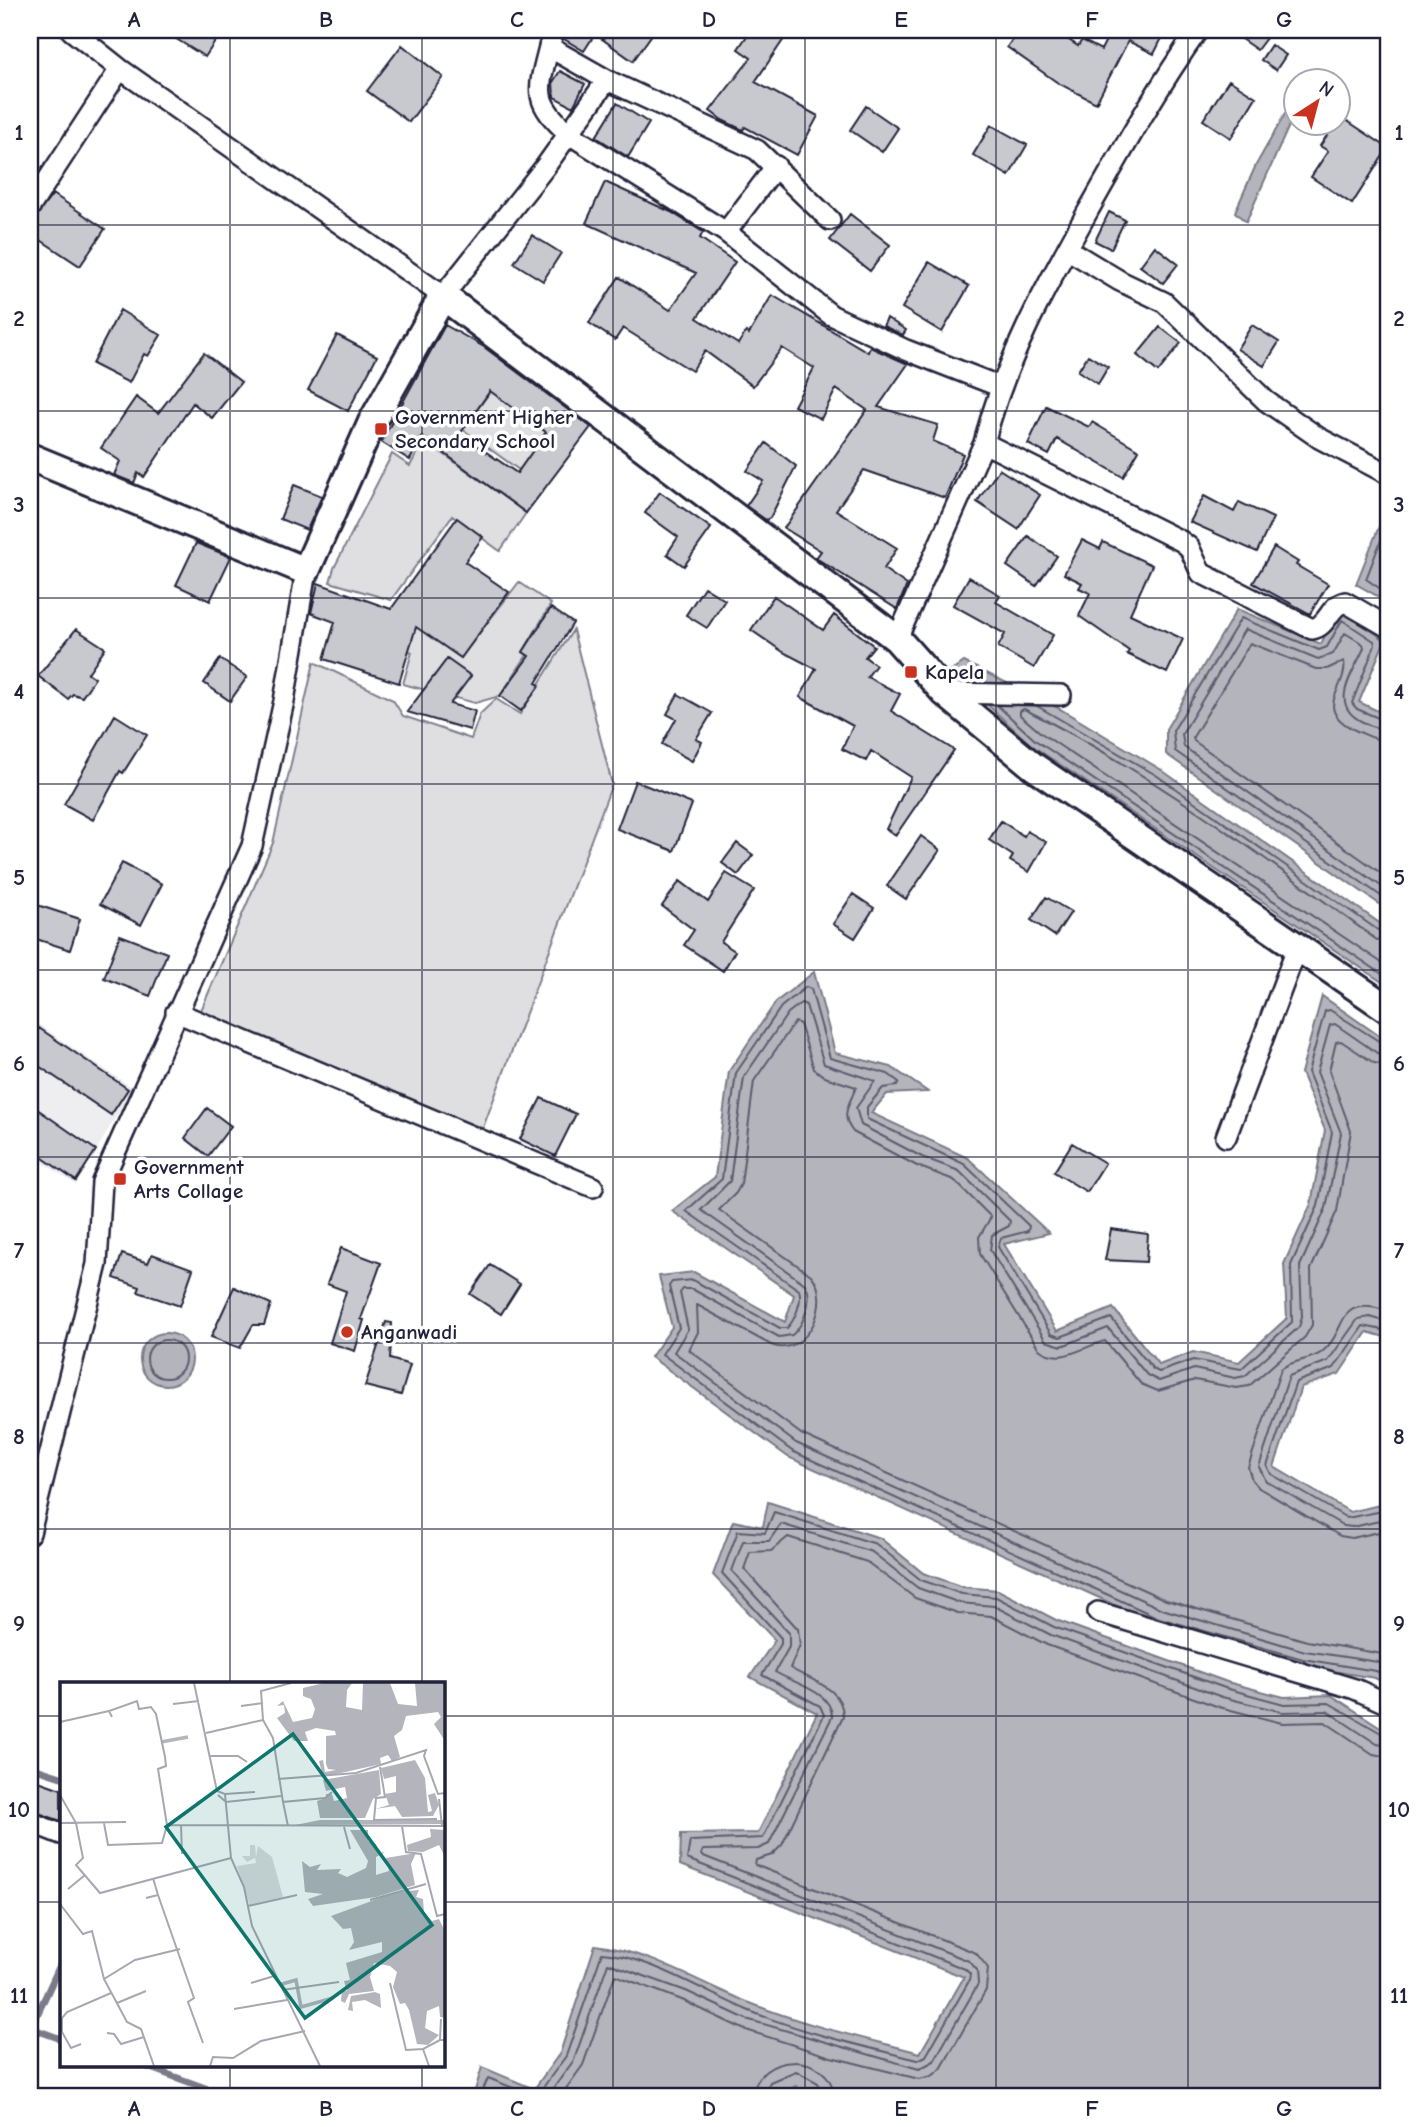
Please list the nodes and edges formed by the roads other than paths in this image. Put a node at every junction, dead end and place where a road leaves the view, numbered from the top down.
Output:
1 (71, 30) edge
2 (1198, 30) edge
3 (551, 38) edge
4 (120, 69) junction
5 (607, 80) junction
6 (569, 134) junction
7 (776, 166) junction
8 (30, 206) edge
9 (831, 220) dead end
10 (726, 232) junction
11 (1067, 249) junction
12 (443, 296) junction
13 (1001, 387) junction
14 (985, 443) junction
15 (30, 457) edge
16 (1388, 474) edge
17 (306, 571) junction
18 (1388, 627) edge
19 (897, 639) junction
20 (945, 693) junction
21 (1061, 695) dead end
22 (1298, 945) junction
23 (1388, 1009) edge
24 (176, 1012) junction
25 (1226, 1137) dead end
26 (593, 1188) dead end
27 (30, 1533) edge
28 (1098, 1612) dead end
29 (1388, 1704) edge
30 (30, 1822) edge
31 (60, 1834) edge

1 - 4 street
2 - 11 street
3 - 5 street
3 - 6 street
4 - 8 street
4 - 12 street
5 - 6 street
5 - 7 street
6 - 10 street
6 - 12 street
7 - 9 street
7 - 10 street
10 - 13 street
11 - 13 street
11 - 16 street
12 - 17 street
12 - 19 street
13 - 14 street
14 - 18 street
14 - 19 street
15 - 17 street
17 - 24 street
19 - 20 street
20 - 21 street
20 - 22 street
22 - 23 street
22 - 25 street
24 - 26 street
24 - 27 street
28 - 29 street
30 - 31 street

